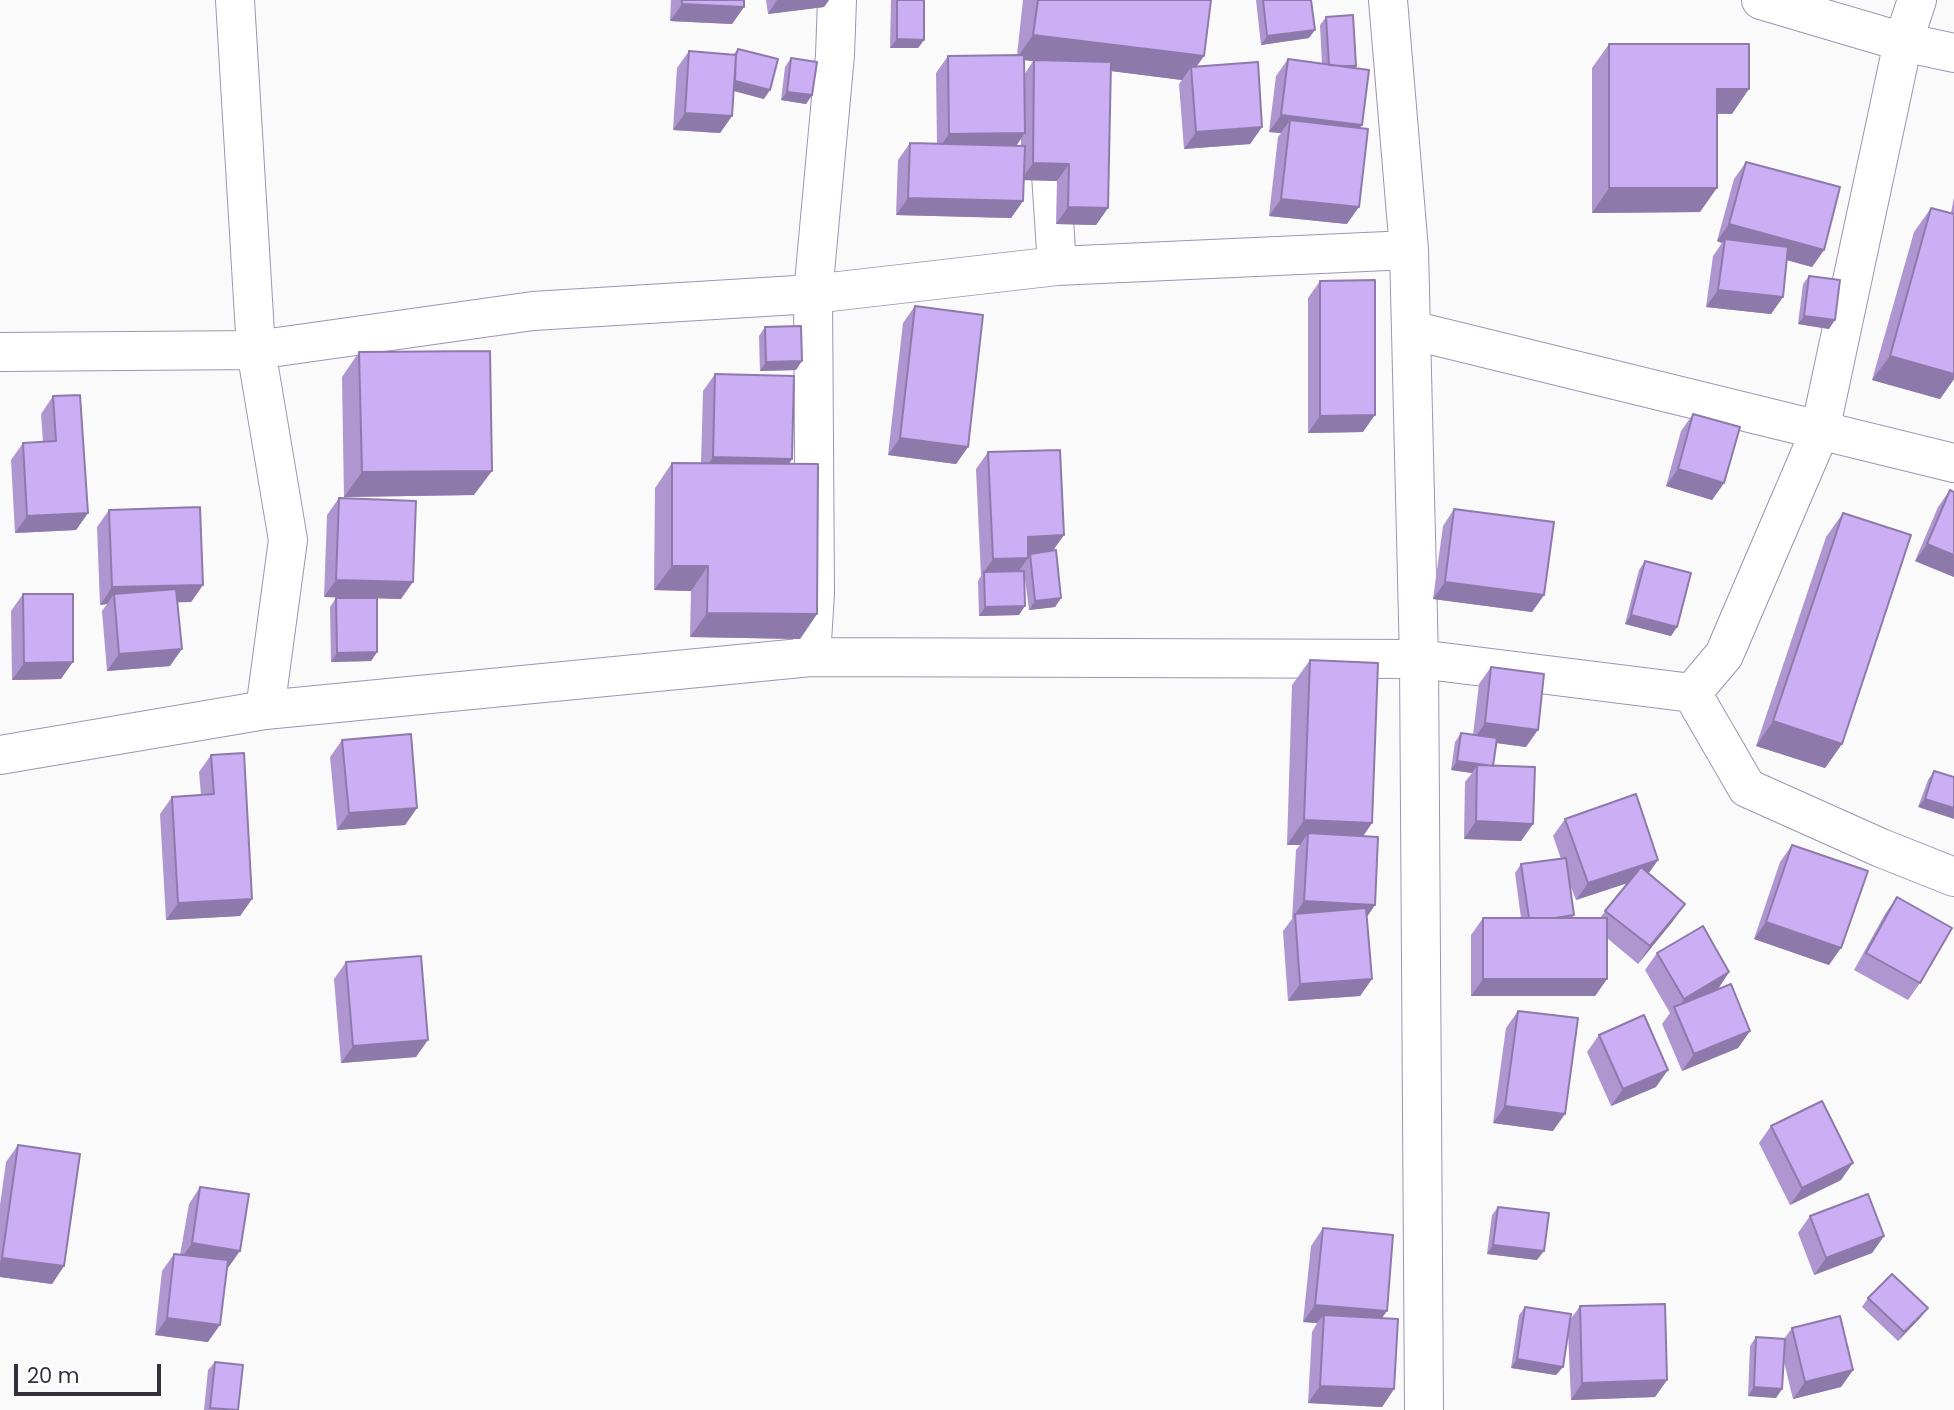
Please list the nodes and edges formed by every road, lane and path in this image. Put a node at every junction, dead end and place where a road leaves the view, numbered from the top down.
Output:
1 (235, 0) edge
2 (837, 0) edge
3 (1388, 0) edge
4 (1761, 0) edge
5 (1917, 0) edge
6 (1903, 43) junction
7 (1954, 53) edge
8 (1046, 93) edge
9 (1409, 250) junction
10 (1056, 266) junction
11 (813, 294) junction
12 (1411, 330) junction
13 (256, 349) junction
14 (0, 352) edge
15 (1820, 431) junction
16 (1954, 463) edge
17 (811, 657) junction
18 (1419, 659) junction
19 (1692, 693) junction
20 (265, 710) junction
21 (0, 755) edge
22 (1954, 877) edge
23 (1424, 1410) edge

1 - 13 street
2 - 11 street
3 - 9 street
4 - 6 street
5 - 6 street
6 - 7 street
6 - 15 street
8 - 10 street
9 - 10 street
9 - 12 street
10 - 11 street
11 - 13 street
11 - 17 street
12 - 15 street
12 - 18 street
13 - 14 street
13 - 20 street
15 - 16 street
15 - 19 street
17 - 18 street
17 - 20 street
18 - 19 street
18 - 23 street
19 - 22 street
20 - 21 street

